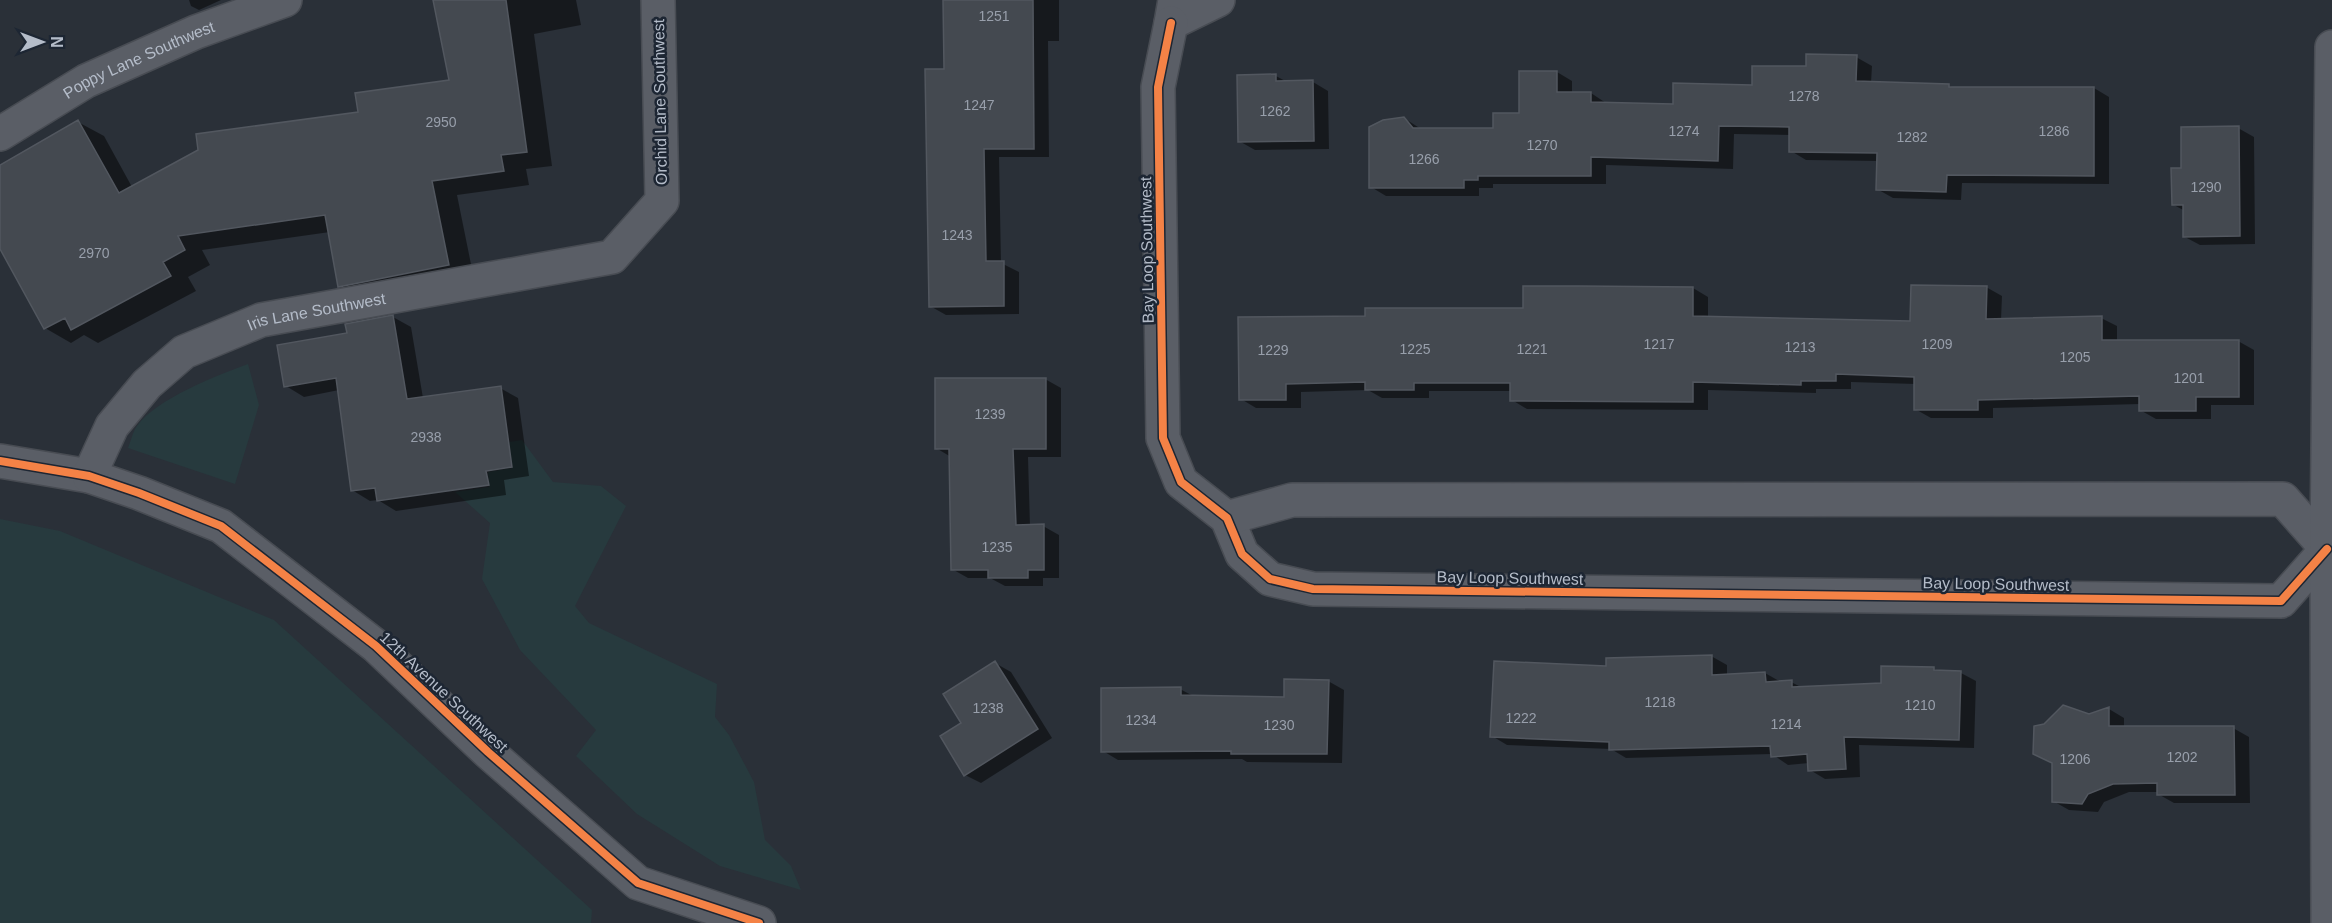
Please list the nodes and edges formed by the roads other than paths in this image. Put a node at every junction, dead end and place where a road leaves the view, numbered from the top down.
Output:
1 (285, 0) edge
2 (658, 0) edge
3 (1218, 0) edge
4 (1173, 11) edge
5 (2332, 47) edge
6 (0, 134) edge
7 (612, 257) joint
8 (0, 461) edge
9 (88, 476) junction
10 (1227, 518) junction
11 (2327, 549) junction
12 (759, 923) edge
13 (2328, 923) edge

1 - 6 street, Poppy Lane Southwest
2 - 7 street, Orchid Lane Southwest
3 - 4 street, Bay Loop Southwest
4 - 10 street, Bay Loop Southwest
5 - 11 street
7 - 9 street, Iris Lane Southwest
8 - 9 street, 12th Avenue Southwest
9 - 12 street, 12th Avenue Southwest
10 - 11 street
10 - 11 street, Bay Loop Southwest
11 - 13 street

